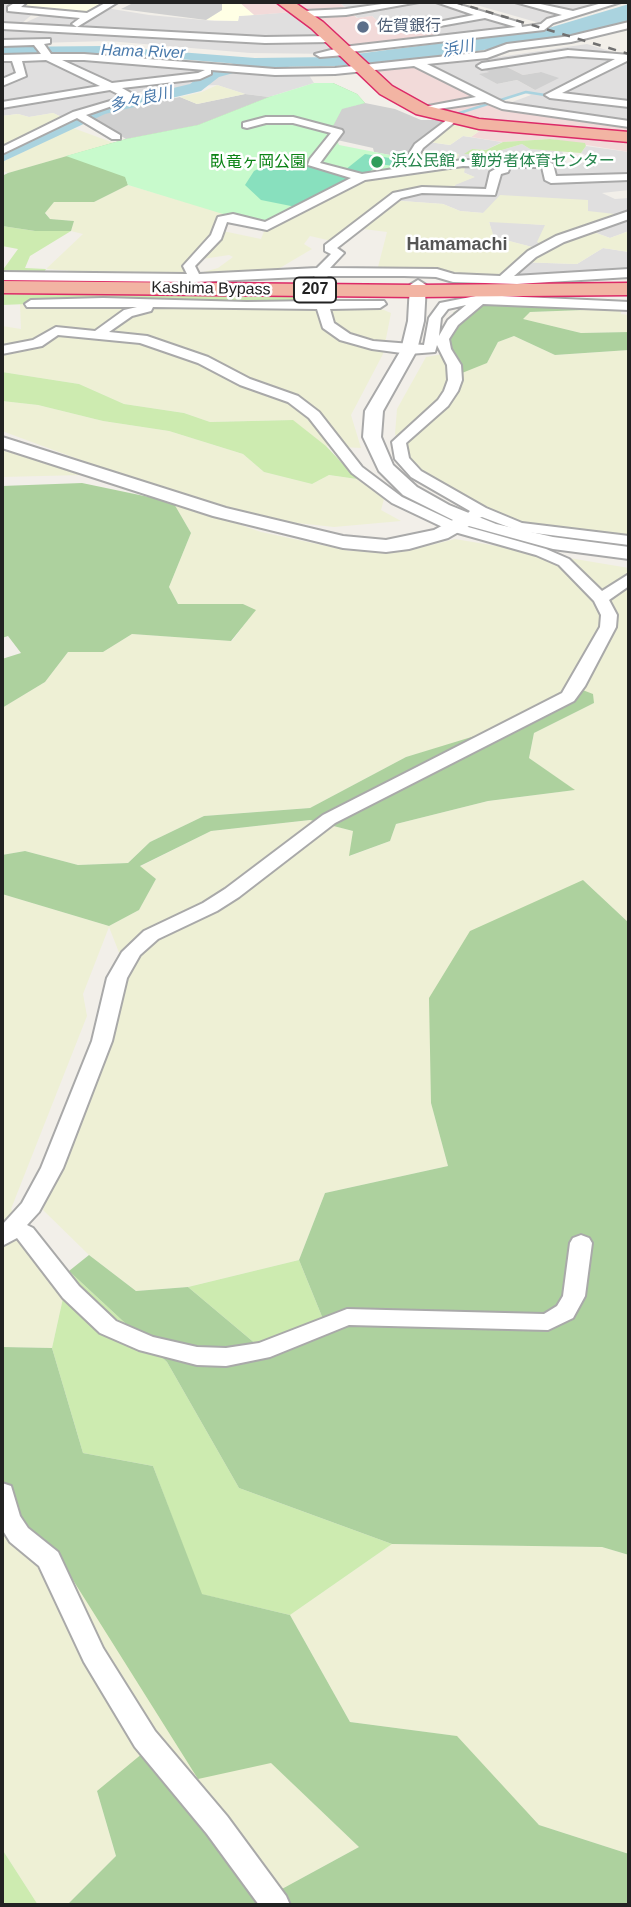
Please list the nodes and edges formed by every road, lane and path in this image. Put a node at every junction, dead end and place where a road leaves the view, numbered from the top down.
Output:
1 (22, 2) edge
2 (113, 2) edge
3 (284, 2) edge
4 (414, 2) edge
5 (441, 2) edge
6 (468, 2) edge
7 (616, 2) edge
8 (393, 5) junction
9 (513, 6) edge
10 (47, 13) junction
11 (304, 14) junction
12 (486, 15) junction
13 (572, 15) junction
14 (86, 16) junction
15 (417, 22) junction
16 (507, 22) junction
17 (629, 25) edge
18 (2, 26) edge
19 (34, 28) junction
20 (532, 29) junction
21 (71, 30) junction
22 (440, 36) junction
23 (583, 37) junction
24 (571, 39) junction
25 (36, 41) junction
26 (56, 41) dead end
27 (425, 41) junction
28 (2, 43) edge
29 (341, 48) junction
30 (320, 54) dead end
31 (628, 55) edge
32 (2, 58) edge
33 (16, 58) junction
34 (49, 58) junction
35 (449, 60) junction
36 (417, 63) junction
37 (218, 68) junction
38 (362, 68) junction
39 (437, 74) junction
40 (2, 83) edge
41 (113, 88) junction
42 (487, 101) junction
43 (608, 104) junction
44 (629, 104) edge
45 (2, 105) edge
46 (422, 110) junction
47 (81, 116) junction
48 (595, 119) junction
49 (452, 120) junction
50 (629, 124) edge
51 (247, 125) dead end
52 (116, 137) dead end
53 (629, 137) edge
54 (2, 151) edge
55 (505, 164) junction
56 (405, 169) junction
57 (362, 177) junction
58 (629, 177) edge
59 (629, 215) edge
60 (629, 273) edge
61 (320, 274) junction
62 (2, 276) edge
63 (195, 278) junction
64 (453, 278) junction
65 (505, 278) junction
66 (2, 284) edge
67 (629, 284) edge
68 (417, 288) junction
69 (629, 289) edge
70 (481, 299) junction
71 (153, 303) junction
72 (321, 303) junction
73 (32, 304) dead end
74 (380, 304) dead end
75 (629, 306) edge
76 (97, 335) junction
77 (2, 350) edge
78 (409, 350) junction
79 (2, 442) edge
80 (468, 519) junction
81 (629, 541) edge
82 (629, 553) edge
83 (629, 579) edge
84 (601, 599) junction
85 (7, 1233) edge
86 (581, 1243) dead end
87 (2, 1493) edge
88 (276, 1905) edge

1 - 10 street
2 - 14 street
3 - 11 highway
4 - 8 street
5 - 12 street
6 - 9 street
7 - 13 street
8 - 11 street
8 - 15 street
9 - 13 street
10 - 14 street
10 - 19 street
11 - 29 highway
12 - 15 street
12 - 16 street
13 - 20 street
14 - 21 street
15 - 22 street
16 - 20 street
16 - 22 street
17 - 23 street
18 - 19 street
19 - 21 street
19 - 25 street
20 - 22 street
21 - 29 street
22 - 27 street
23 - 24 street
23 - 31 street
24 - 31 street
24 - 35 street
25 - 26 street
25 - 28 street
25 - 34 street
27 - 29 street
27 - 35 street
29 - 30 street
29 - 38 highway
31 - 39 street
31 - 43 street
32 - 33 street
33 - 34 street
33 - 40 street
34 - 37 street
34 - 41 street
35 - 36 street
36 - 38 street
36 - 39 street
37 - 38 street
37 - 41 street
38 - 46 highway
39 - 42 street
41 - 45 street
41 - 47 street
42 - 46 street
42 - 48 street
43 - 44 street
43 - 48 street
46 - 49 highway
47 - 52 street
47 - 54 street
48 - 50 street
49 - 53 highway
49 - 56 street
51 - 57 street
55 - 56 street
55 - 58 street
55 - 61 street
56 - 57 street
57 - 63 street
59 - 65 street
60 - 65 street
61 - 63 street
61 - 64 street
61 - 72 street, bridge
62 - 63 street
64 - 65 street
64 - 68 street
66 - 68 highway, Kashima Bypass / 207
67 - 68 highway, Kashima Bypass / 207
68 - 69 highway, Kashima Bypass / 207
68 - 78 street
70 - 75 street
70 - 78 street
70 - 80 street
71 - 72 street
71 - 73 street
71 - 76 street
72 - 74 street
72 - 78 street
76 - 77 street
76 - 80 street
78 - 80 street
79 - 80 street
80 - 81 street
80 - 82 street
80 - 84 street
83 - 84 street
84 - 85 street
85 - 86 street
87 - 88 street

